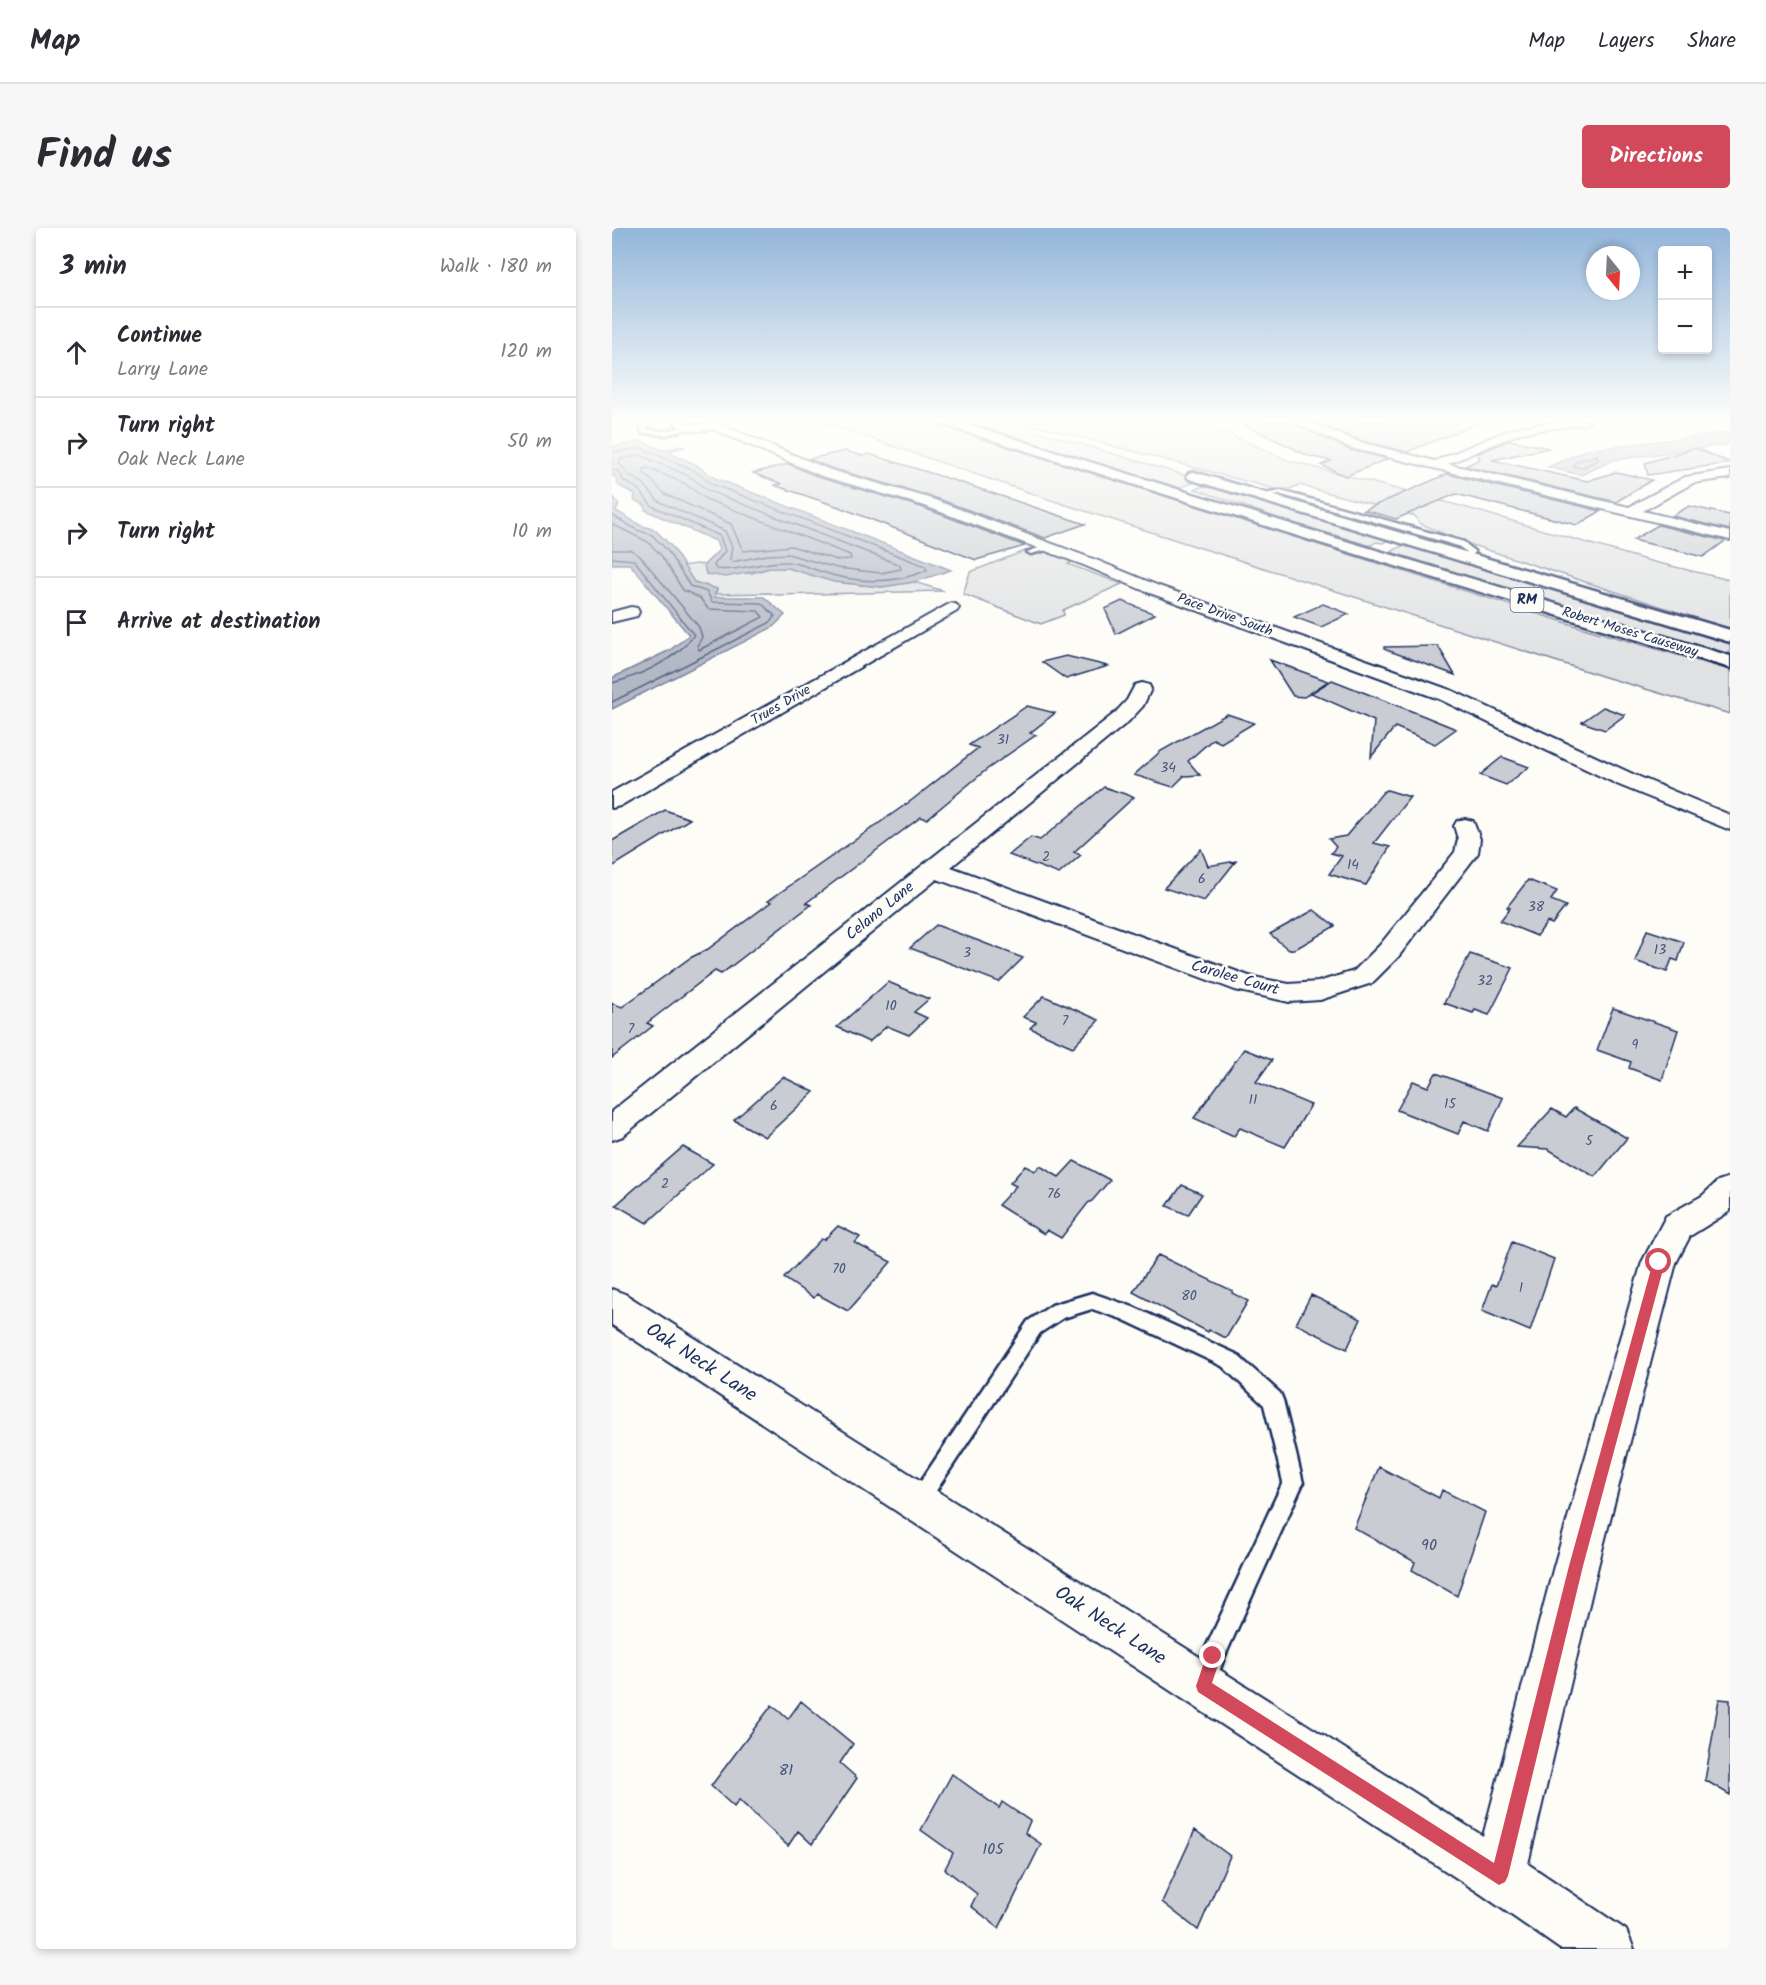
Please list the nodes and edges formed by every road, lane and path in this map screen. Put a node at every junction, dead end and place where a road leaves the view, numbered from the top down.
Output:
1 (925, 501) edge
2 (1200, 501) edge
3 (1209, 501) edge
4 (1282, 501) edge
5 (1312, 501) edge
6 (1586, 501) edge
7 (1651, 501) edge
8 (1221, 508) junction
9 (1631, 512) junction
10 (1730, 536) edge
11 (1399, 537) junction
12 (1323, 539) junction
13 (1466, 557) junction
14 (951, 608) dead end
15 (632, 612) dead end
16 (612, 617) edge
17 (1730, 636) edge
18 (1730, 662) edge
19 (1142, 689) dead end
20 (612, 801) edge
21 (1730, 823) edge
22 (1465, 826) dead end
23 (933, 868) junction
24 (612, 1128) edge
25 (1730, 1190) edge
26 (612, 1305) edge
27 (917, 1502) junction
28 (1203, 1686) junction
29 (1499, 1876) junction
30 (1607, 1949) edge

1 - 21 street, Pace Drive South
2 - 8 highway, Robert Moses Causeway / RM
3 - 8 highway
4 - 11 highway, Robert Moses Causeway / RM
5 - 13 lane
6 - 9 street
7 - 9 street
8 - 12 highway, Robert Moses Causeway / RM
9 - 10 street
11 - 12 highway
11 - 13 highway, Robert Moses Causeway / RM
12 - 18 highway, Robert Moses Causeway / RM
13 - 17 highway, Robert Moses Causeway / RM
14 - 20 street, Trues Drive
15 - 16 street
19 - 23 street, Celano Lane
22 - 23 street, Carolee Court
23 - 24 street, Celano Lane
25 - 29 street
26 - 27 street, Oak Neck Lane
27 - 28 street, Oak Neck Lane
27 - 28 lane
28 - 29 street, Oak Neck Lane
29 - 30 street, Oak Neck Lane

